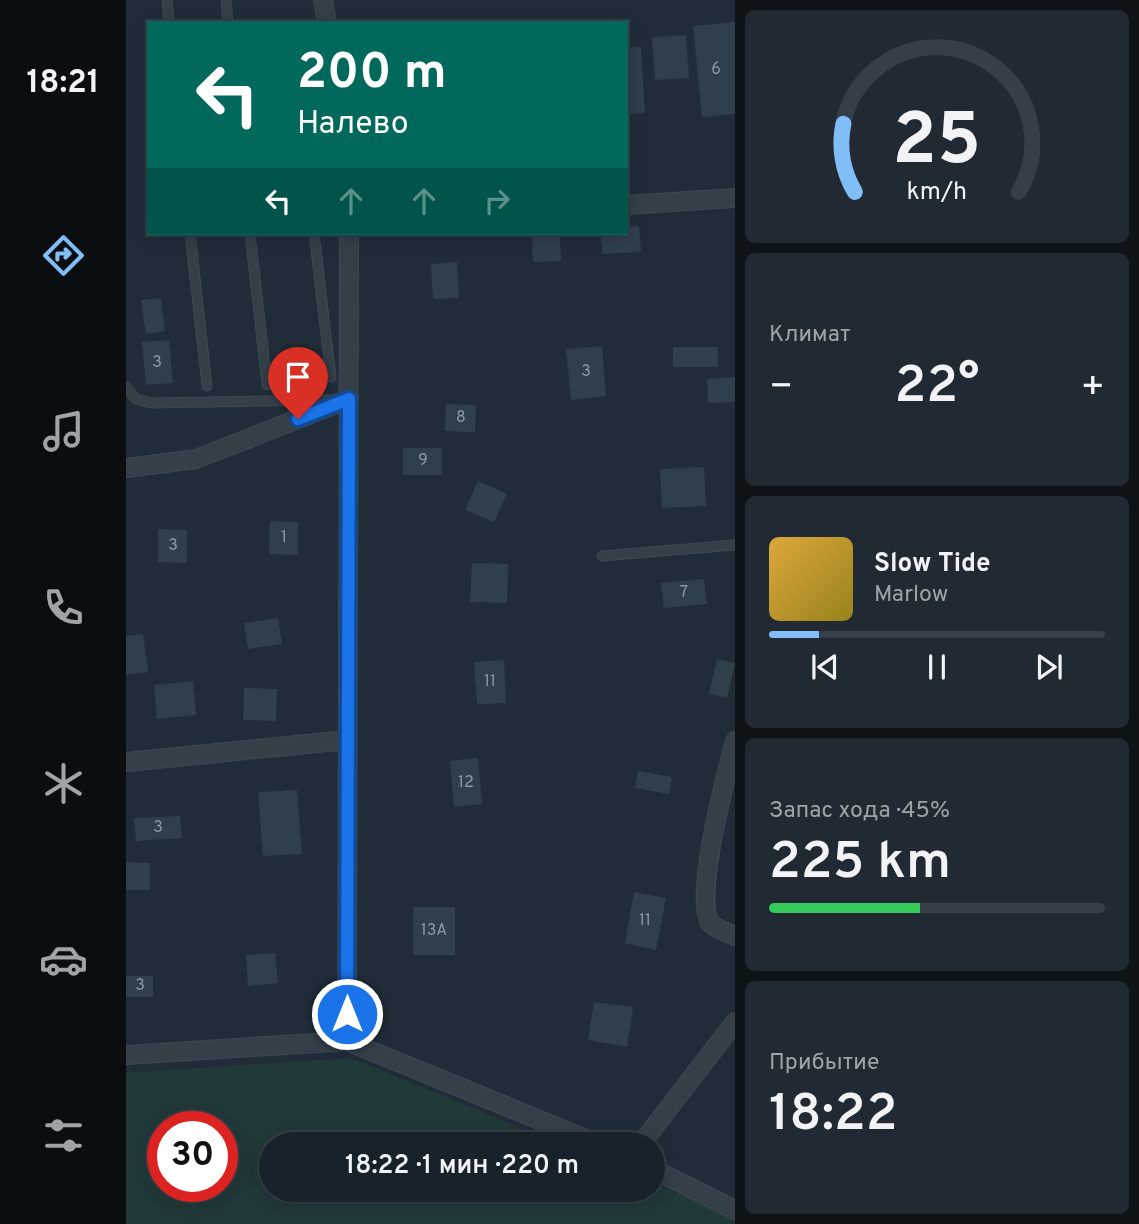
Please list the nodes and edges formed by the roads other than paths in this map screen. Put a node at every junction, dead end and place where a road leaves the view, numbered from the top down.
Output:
1 (167, 0) edge
2 (226, 0) edge
3 (323, 0) edge
4 (169, 21) edge
5 (228, 21) edge
6 (327, 21) edge
7 (735, 198) edge
8 (628, 205) edge
9 (190, 235) edge
10 (250, 235) edge
11 (314, 235) edge
12 (349, 235) edge
13 (331, 377) dead end
14 (267, 385) dead end
15 (207, 386) dead end
16 (126, 387) edge
17 (349, 399) junction
18 (126, 468) edge
19 (735, 545) edge
20 (602, 556) dead end
21 (347, 740) junction
22 (735, 741) edge
23 (126, 762) edge
24 (735, 936) edge
25 (735, 1022) edge
26 (347, 1041) junction
27 (126, 1055) edge
28 (569, 1132) edge
29 (650, 1132) edge
30 (665, 1175) edge
31 (735, 1210) edge

1 - 4 lane
2 - 5 lane
3 - 6 street
7 - 8 street
9 - 15 lane
10 - 14 lane
11 - 13 lane
12 - 17 street
16 - 17 lane
17 - 18 street
17 - 21 street
19 - 20 lane
21 - 23 street
21 - 26 street
22 - 24 street
25 - 29 street
26 - 27 street
26 - 28 street
30 - 31 street

